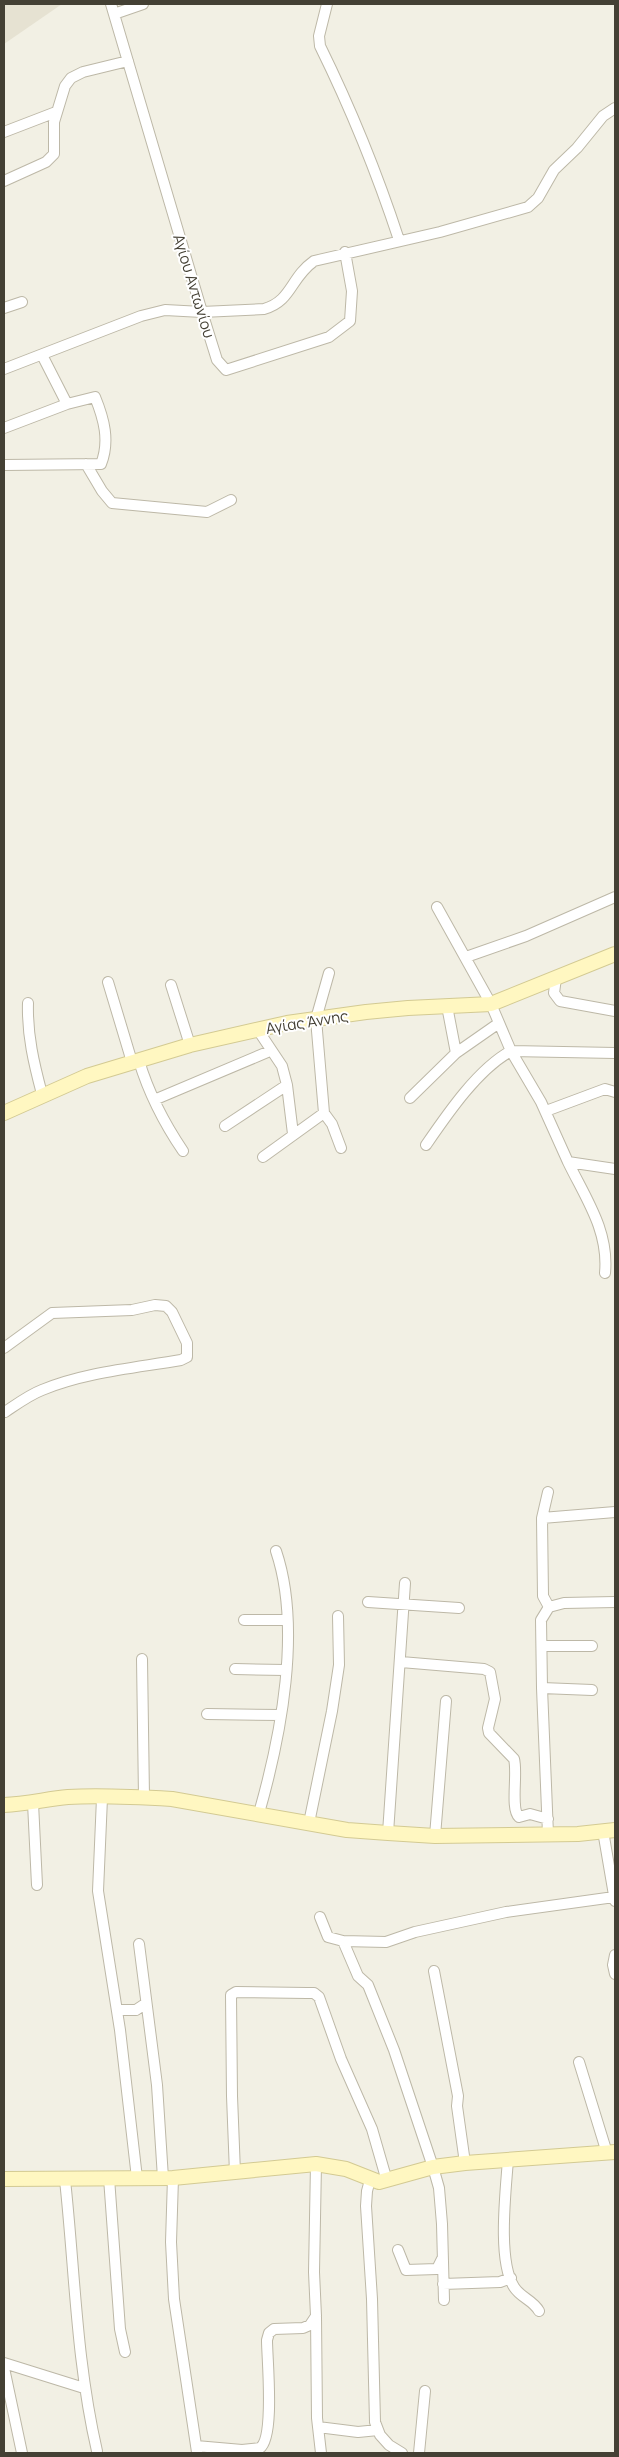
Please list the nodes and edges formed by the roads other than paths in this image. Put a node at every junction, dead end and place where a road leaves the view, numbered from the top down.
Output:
1 (143, 4) edge
2 (327, 4) edge
3 (112, 9) edge
4 (128, 62) junction
5 (615, 108) edge
6 (56, 112) junction
7 (4, 132) edge
8 (4, 181) edge
9 (398, 240) junction
10 (345, 252) junction
11 (22, 302) dead end
12 (4, 308) edge
13 (202, 312) junction
14 (42, 355) junction
15 (4, 370) edge
16 (67, 404) junction
17 (4, 428) edge
18 (86, 464) junction
19 (4, 465) edge
20 (231, 500) dead end
21 (615, 897) edge
22 (437, 906) dead end
23 (615, 954) edge
24 (466, 957) junction
25 (329, 973) dead end
26 (556, 978) junction
27 (108, 982) dead end
28 (171, 985) dead end
29 (28, 1003) dead end
30 (491, 1004) junction
31 (447, 1006) junction
32 (615, 1011) edge
33 (316, 1019) junction
34 (499, 1023) junction
35 (258, 1030) junction
36 (190, 1045) junction
37 (270, 1050) junction
38 (511, 1051) junction
39 (456, 1053) junction
40 (615, 1053) edge
41 (136, 1061) junction
42 (287, 1086) junction
43 (615, 1092) edge
44 (42, 1094) junction
45 (410, 1098) dead end
46 (154, 1100) junction
47 (546, 1111) junction
48 (4, 1113) edge
49 (324, 1113) junction
50 (225, 1126) dead end
51 (293, 1134) junction
52 (426, 1145) dead end
53 (341, 1148) dead end
54 (183, 1151) dead end
55 (263, 1156) dead end
56 (568, 1162) junction
57 (615, 1169) edge
58 (605, 1273) dead end
59 (4, 1348) edge
60 (6, 1412) dead end
61 (548, 1492) dead end
62 (615, 1512) edge
63 (542, 1518) junction
64 (276, 1551) dead end
65 (405, 1583) dead end
66 (368, 1602) dead end
67 (615, 1602) edge
68 (404, 1605) junction
69 (549, 1607) junction
70 (459, 1608) dead end
71 (338, 1616) dead end
72 (244, 1620) dead end
73 (286, 1620) junction
74 (542, 1646) junction
75 (592, 1646) dead end
76 (142, 1659) dead end
77 (401, 1662) junction
78 (235, 1669) dead end
79 (286, 1670) junction
80 (542, 1688) junction
81 (592, 1690) dead end
82 (446, 1701) dead end
83 (207, 1714) dead end
84 (281, 1715) junction
85 (144, 1797) junction
86 (102, 1798) junction
87 (33, 1803) junction
88 (4, 1805) edge
89 (259, 1813) junction
90 (548, 1819) junction
91 (309, 1823) junction
92 (609, 1831) edge
93 (388, 1834) junction
94 (548, 1834) junction
95 (435, 1836) junction
96 (37, 1886) dead end
97 (615, 1899) edge
98 (320, 1917) dead end
99 (343, 1941) junction
100 (139, 1944) dead end
101 (615, 1955) edge
102 (434, 1971) dead end
103 (615, 1974) edge
104 (145, 2004) junction
105 (117, 2010) junction
106 (579, 2062) dead end
107 (611, 2153) edge
108 (508, 2159) junction
109 (466, 2162) junction
110 (316, 2164) junction
111 (433, 2167) junction
112 (235, 2173) junction
113 (109, 2178) junction
114 (137, 2178) junction
115 (168, 2178) junction
116 (4, 2179) edge
117 (65, 2180) junction
118 (370, 2180) junction
119 (387, 2181) junction
120 (398, 2250) dead end
121 (442, 2258) junction
122 (510, 2278) junction
123 (443, 2284) junction
124 (444, 2300) dead end
125 (538, 2311) dead end
126 (316, 2316) junction
127 (125, 2352) dead end
128 (4, 2363) edge
129 (4, 2368) edge
130 (84, 2388) junction
131 (425, 2391) dead end
132 (318, 2427) junction
133 (378, 2430) junction
134 (196, 2450) edge
135 (97, 2451) dead end
136 (402, 2452) edge
137 (22, 2453) edge
138 (321, 2453) edge
139 (422, 2453) edge

1 - 3 street
2 - 9 street
3 - 4 street, Αγίου Αντωνίου
4 - 6 street
4 - 13 street, Αγίου Αντωνίου
5 - 9 street
6 - 7 street
6 - 8 street
9 - 10 street
10 - 13 street
10 - 13 street, Αγίου Αντωνίου
11 - 12 street
13 - 14 street
14 - 15 street
14 - 16 street
16 - 17 street
16 - 18 street
18 - 19 street
18 - 20 street
21 - 24 street
22 - 24 street
23 - 26 street, Αγίας Άννης
24 - 30 street
25 - 33 street
26 - 30 street, Αγίας Άννης
26 - 32 street
27 - 41 street
28 - 36 street
29 - 44 street
30 - 31 street, Αγίας Άννης
30 - 34 street
31 - 33 street, Αγίας Άννης
31 - 39 street
33 - 35 street, Αγίας Άννης
33 - 49 street
34 - 38 street
34 - 39 street
35 - 36 street, Αγίας Άννης
35 - 37 street
36 - 41 street, Αγίας Άννης
37 - 42 street
37 - 46 street
38 - 40 street
38 - 47 street
38 - 52 street
39 - 45 street
41 - 44 street, Αγίας Άννης
41 - 46 street
42 - 50 street
42 - 51 street
43 - 47 street
44 - 48 street, Αγίας Άννης
46 - 54 street
47 - 56 street
49 - 51 street
49 - 53 street
51 - 55 street
56 - 57 street
56 - 58 street
59 - 60 street
61 - 63 street
62 - 63 street
63 - 69 street
64 - 73 street
65 - 68 street
66 - 68 street
67 - 69 street
68 - 70 street
68 - 77 street
69 - 74 street
71 - 91 street
72 - 73 street
73 - 79 street
74 - 75 street
74 - 80 street
76 - 85 street
77 - 90 street
77 - 93 street
78 - 79 street
79 - 84 street
80 - 81 street
80 - 90 street
82 - 95 street
83 - 84 street
84 - 89 street
85 - 86 street
85 - 89 street
86 - 87 street
86 - 105 street
87 - 88 street
87 - 96 street
89 - 91 street
90 - 94 street
91 - 93 street
92 - 94 street
92 - 97 street
93 - 95 street
94 - 95 street
97 - 99 street
98 - 99 street
99 - 111 street
100 - 104 street
101 - 103 street
102 - 109 street
104 - 105 street
104 - 115 street
105 - 114 street
106 - 107 street
107 - 108 street
108 - 109 street
108 - 122 street
109 - 111 street
110 - 112 street
110 - 118 street
110 - 126 street
111 - 119 street
111 - 121 street
112 - 115 street
112 - 119 street
113 - 114 street
113 - 117 street
113 - 127 street
114 - 115 street
115 - 134 street
116 - 117 street
117 - 130 street
118 - 119 street
118 - 133 street
120 - 121 street
121 - 123 street
122 - 123 street
122 - 125 street
123 - 124 street
126 - 132 street
126 - 134 street
128 - 130 street
129 - 137 street
130 - 135 street
131 - 139 street
132 - 133 street
132 - 138 street
133 - 136 street
136 - 139 street

